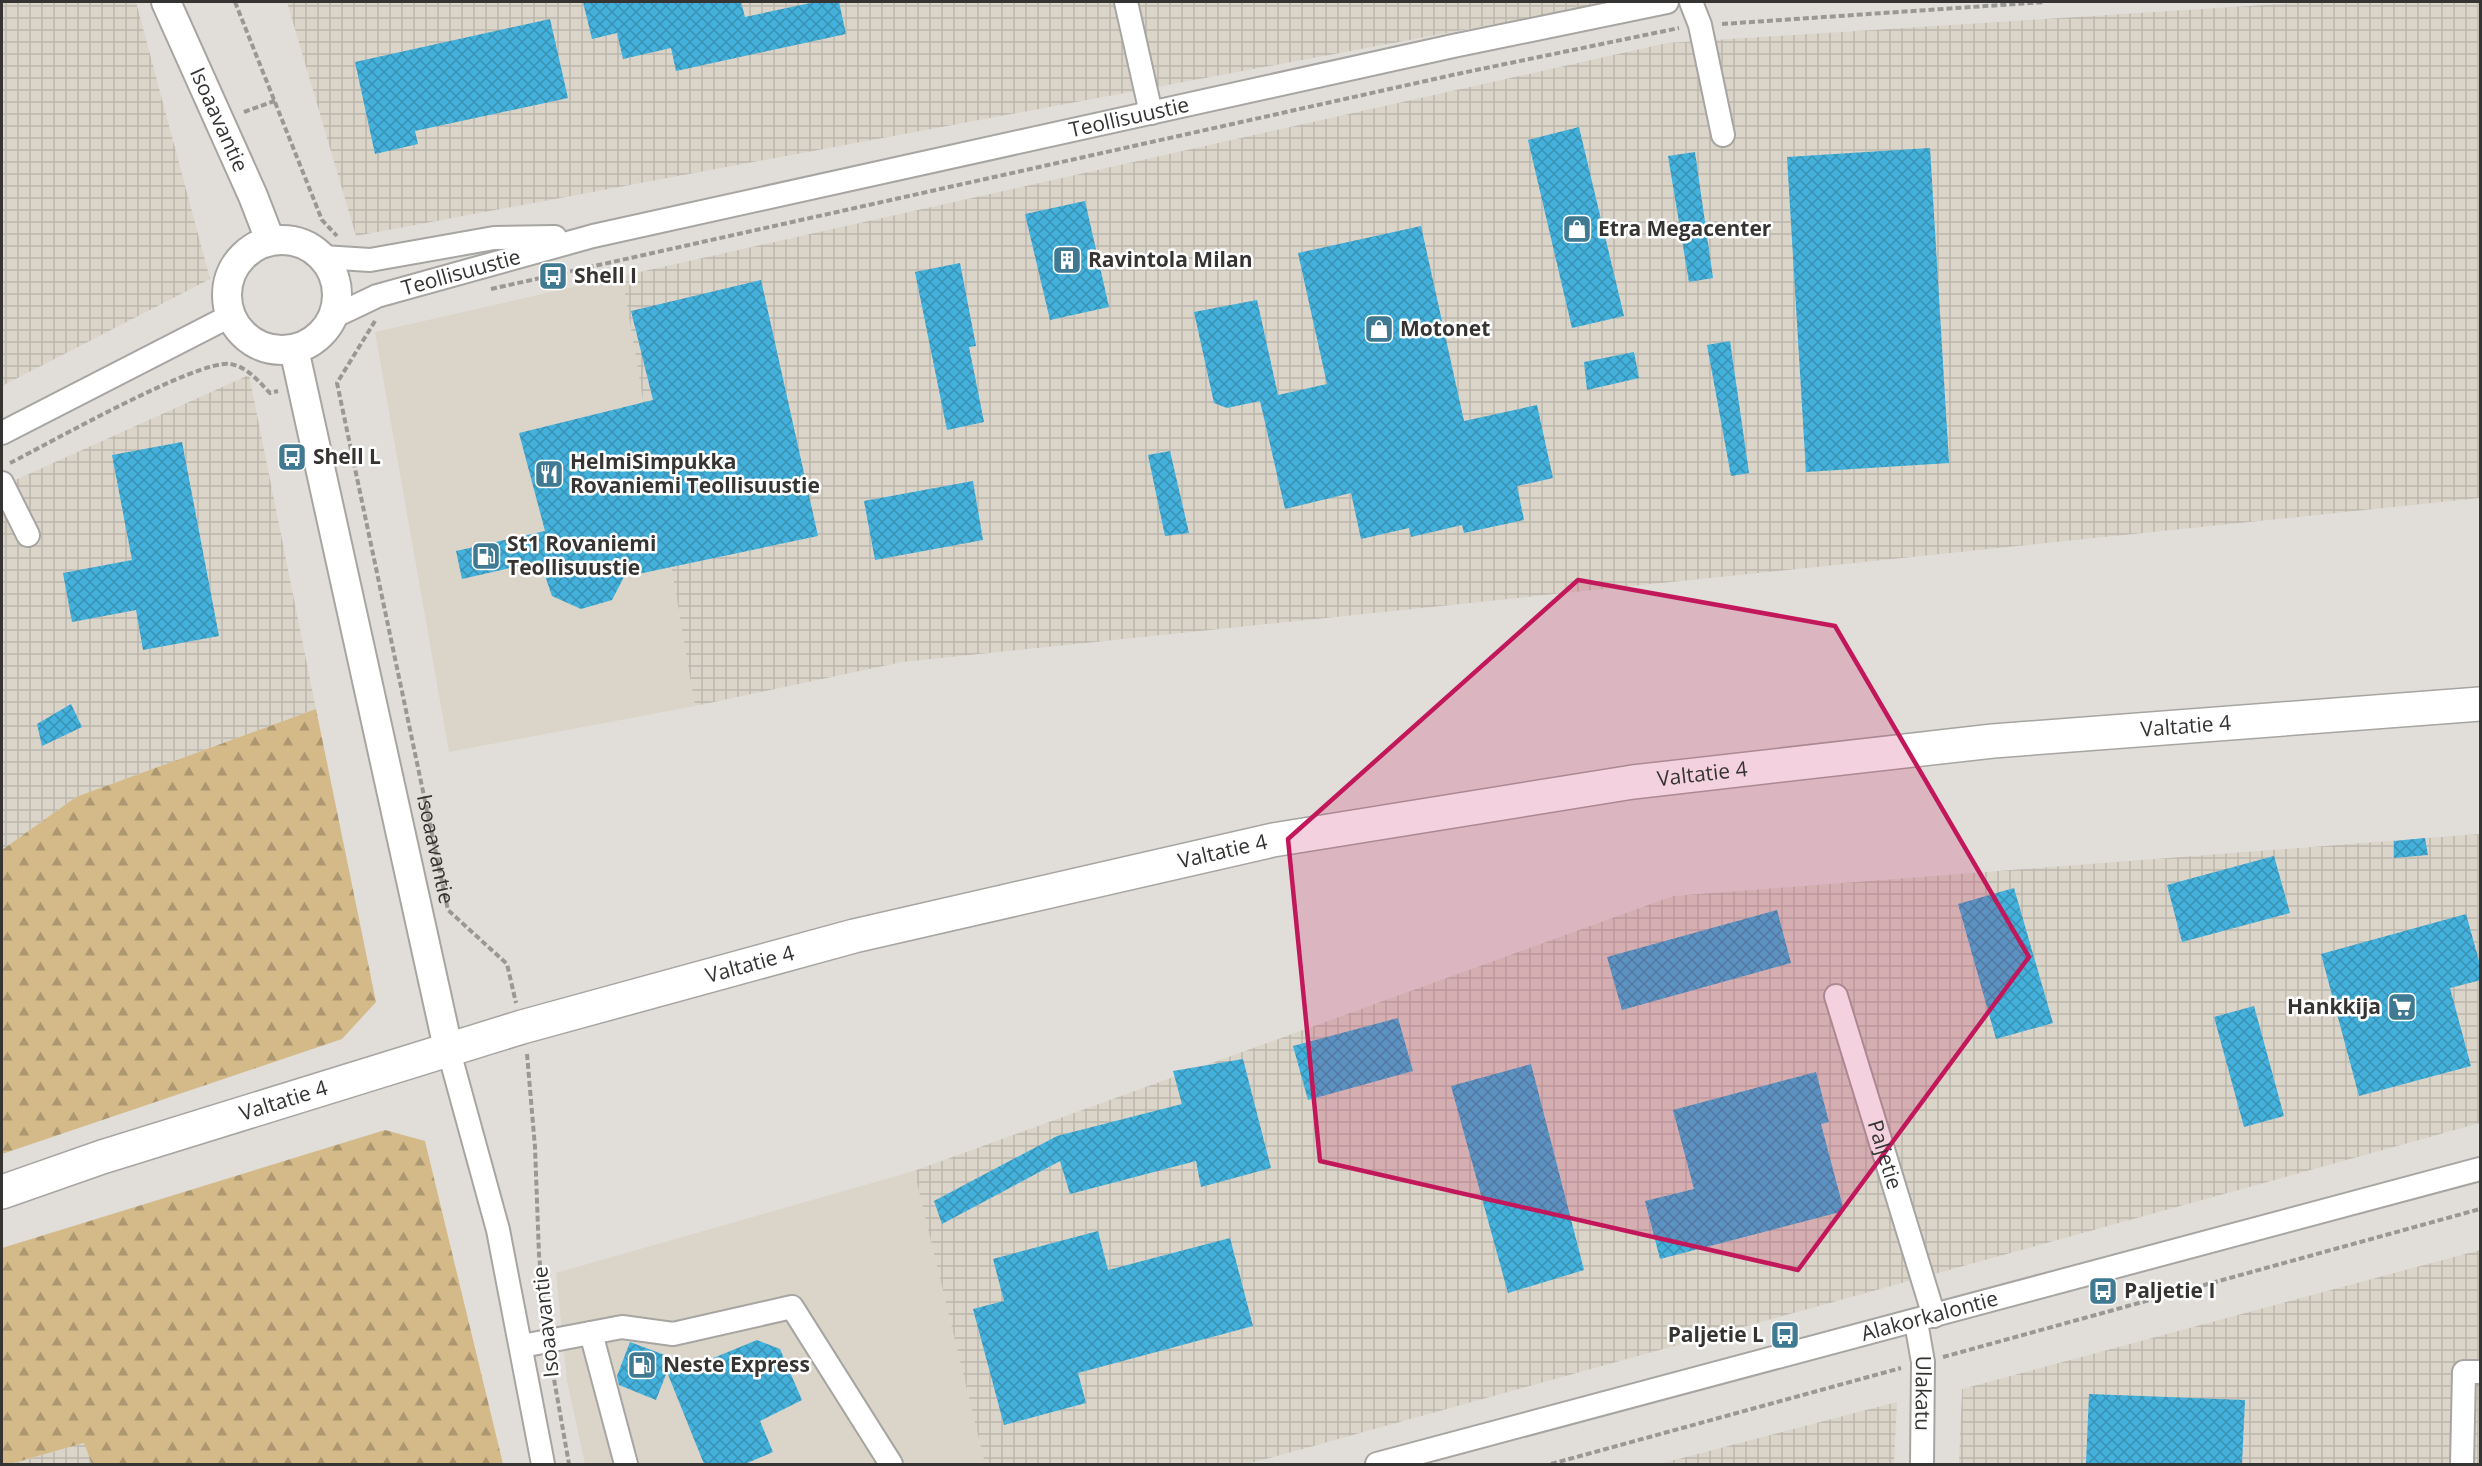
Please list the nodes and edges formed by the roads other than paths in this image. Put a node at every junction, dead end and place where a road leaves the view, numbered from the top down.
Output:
1 (166, 2) edge
2 (1126, 2) edge
3 (1667, 2) edge
4 (1691, 2) edge
5 (1151, 113) junction
6 (1723, 135) dead end
7 (593, 236) junction
8 (270, 240) junction
9 (323, 256) junction
10 (230, 316) junction
11 (333, 316) junction
12 (294, 349) junction
13 (2, 433) edge
14 (2, 483) edge
15 (28, 535) dead end
16 (2481, 704) edge
17 (1836, 996) dead end
18 (448, 1048) junction
19 (2481, 1169) edge
20 (2, 1192) edge
21 (1925, 1319) junction
22 (591, 1333) junction
23 (522, 1346) junction
24 (2481, 1372) edge
25 (543, 1464) edge
26 (626, 1464) edge
27 (891, 1464) edge
28 (1377, 1464) edge
29 (1922, 1464) edge
30 (2463, 1464) edge

1 - 8 main road, Isoaavantie
2 - 5 street
3 - 5 street, Teollisuustie
4 - 6 street
5 - 7 street, Teollisuustie
7 - 9 street, Teollisuustie
7 - 11 street, Teollisuustie
8 - 9 main road
8 - 10 main road
9 - 11 main road
10 - 12 main road
10 - 13 street
11 - 12 main road
12 - 18 main road, Isoaavantie
14 - 15 street
16 - 18 highway, Valtatie 4
17 - 21 street, Paljetie
18 - 20 highway, Valtatie 4
18 - 23 street, Isoaavantie
19 - 21 street, Alakorkalontie
21 - 28 street, Alakorkalontie
21 - 29 street, Ulakatu
22 - 23 street
22 - 26 street
22 - 27 street
23 - 25 street, Isoaavantie
24 - 30 street

